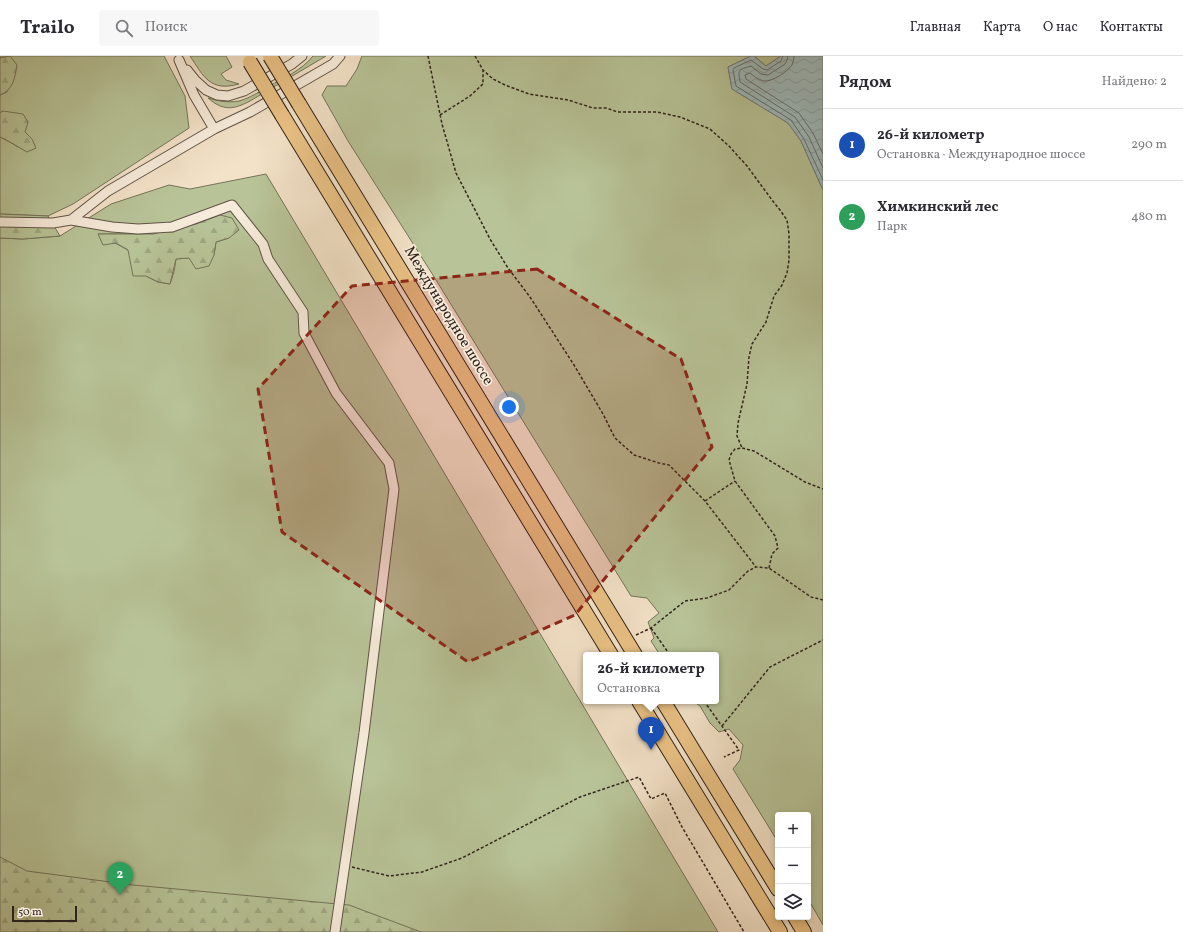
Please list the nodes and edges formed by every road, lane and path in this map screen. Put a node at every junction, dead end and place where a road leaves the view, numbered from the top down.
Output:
1 (270, 56) edge
2 (302, 56) edge
3 (340, 56) edge
4 (428, 56) edge
5 (475, 56) edge
6 (178, 58) edge
7 (248, 59) edge
8 (483, 70) junction
9 (440, 114) junction
10 (214, 129) junction
11 (70, 220) junction
12 (0, 222) edge
13 (742, 448) junction
14 (735, 481) junction
15 (823, 489) edge
16 (706, 501) junction
17 (756, 567) junction
18 (768, 568) junction
19 (823, 600) edge
20 (651, 628) junction
21 (625, 639) junction
22 (823, 640) edge
23 (609, 652) edge
24 (633, 652) edge
25 (668, 652) edge
26 (641, 704) edge
27 (665, 704) edge
28 (706, 704) edge
29 (722, 726) junction
30 (724, 757) dead end
31 (345, 865) junction
32 (775, 884) edge
33 (797, 920) edge
34 (335, 932) edge
35 (744, 932) edge
36 (780, 932) edge
37 (804, 932) edge

1 - 21 highway, Международное шоссе, bridge
2 - 6 street
3 - 10 street
4 - 9 path
5 - 8 path
6 - 10 street
7 - 23 highway, bridge
8 - 9 path
8 - 13 path
9 - 16 path
10 - 11 street
11 - 12 street
11 - 31 street
13 - 14 path
13 - 15 path
14 - 16 path
14 - 18 path
16 - 17 path
17 - 18 path
17 - 20 path
18 - 19 path
20 - 21 path
20 - 25 path
21 - 24 highway, Международное шоссе
22 - 29 path
26 - 36 highway
27 - 32 highway
28 - 29 path
29 - 30 path
31 - 34 street
31 - 35 path
33 - 37 highway

